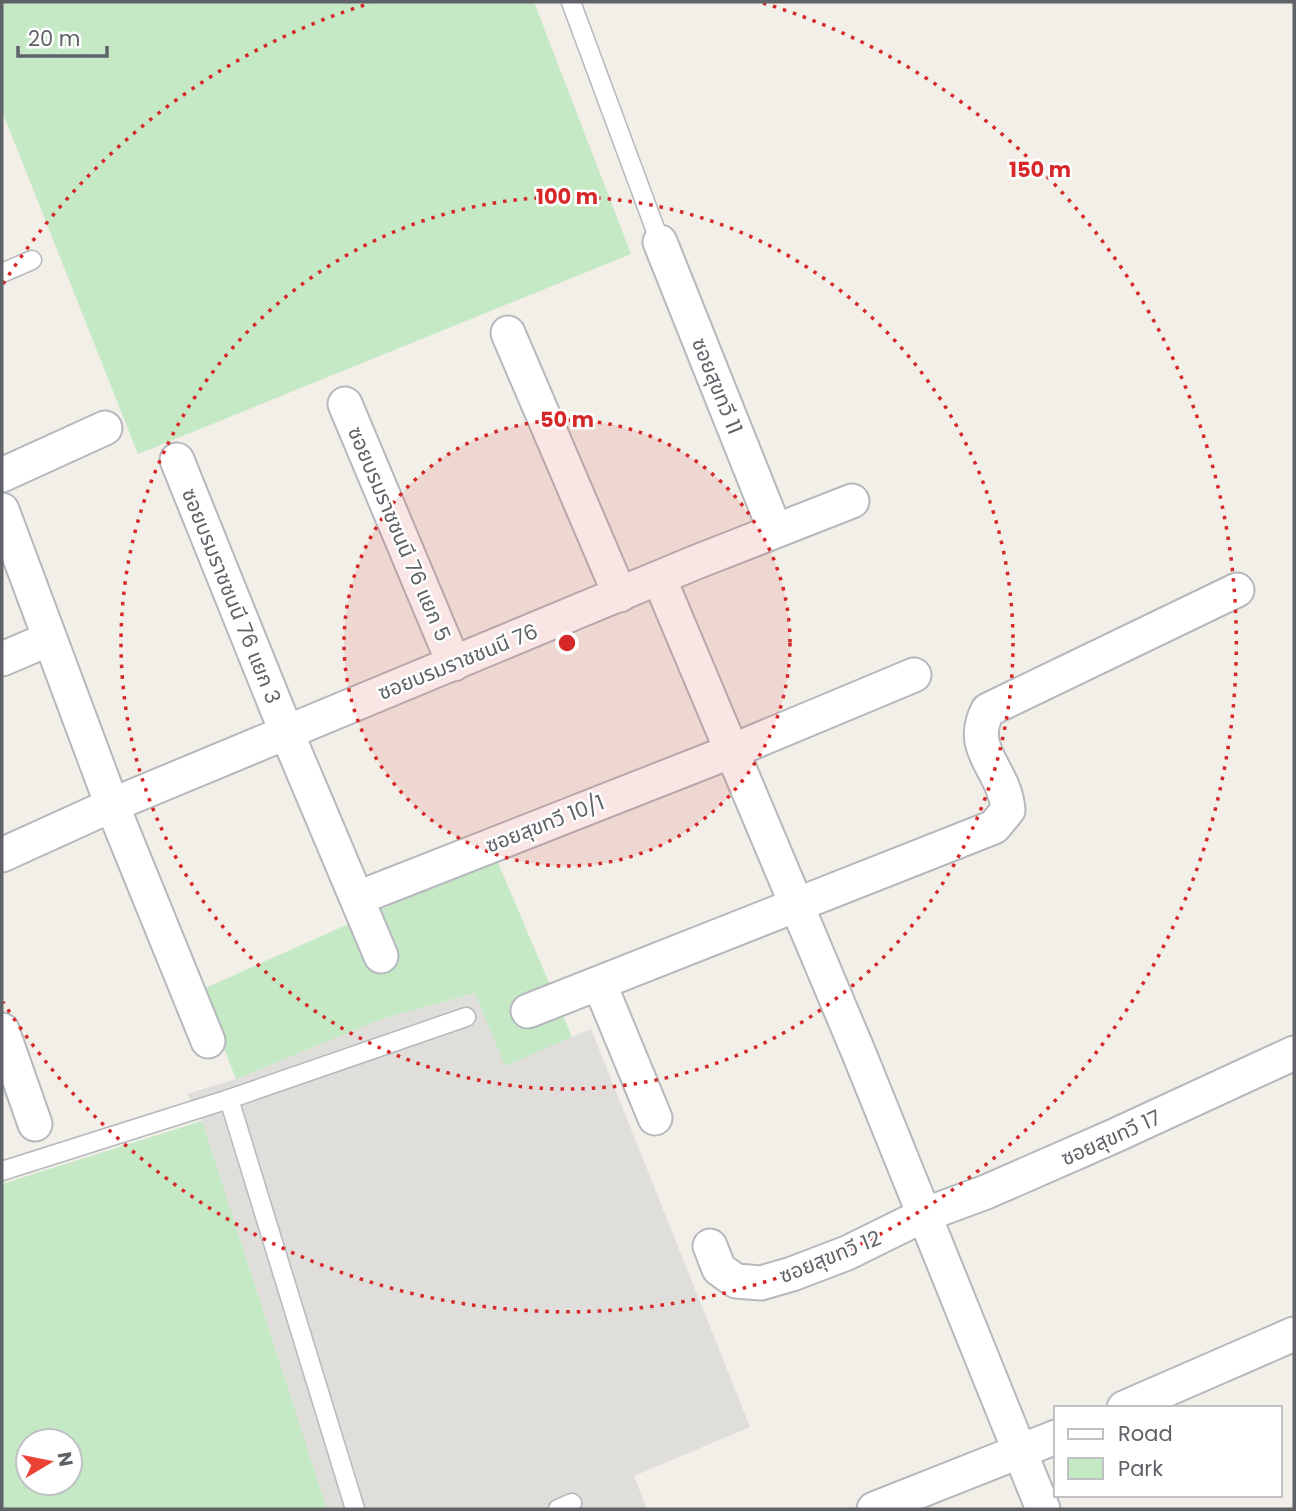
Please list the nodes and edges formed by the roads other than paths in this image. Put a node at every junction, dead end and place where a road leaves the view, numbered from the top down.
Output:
1 (571, 2) edge
2 (660, 242) joint
3 (32, 260) dead end
4 (2, 273) edge
5 (508, 333) dead end
6 (345, 404) dead end
7 (106, 428) dead end
8 (177, 460) dead end
9 (2, 475) edge
10 (852, 500) dead end
11 (2, 510) edge
12 (775, 530) junction
13 (659, 578) junction
14 (1237, 590) dead end
15 (620, 595) junction
16 (49, 639) junction
17 (2, 659) edge
18 (454, 664) junction
19 (914, 675) dead end
20 (286, 731) junction
21 (732, 751) junction
22 (112, 805) junction
23 (2, 855) edge
24 (358, 898) junction
25 (796, 904) junction
26 (382, 956) dead end
27 (600, 985) junction
28 (528, 1011) dead end
29 (466, 1017) dead end
30 (2, 1030) edge
31 (208, 1041) dead end
32 (1294, 1053) edge
33 (229, 1099) junction
34 (655, 1118) dead end
35 (35, 1124) dead end
36 (2, 1171) edge
37 (924, 1215) junction
38 (710, 1246) dead end
39 (1294, 1334) edge
40 (1129, 1406) edge
41 (1054, 1438) edge
42 (1020, 1452) junction
43 (355, 1509) edge
44 (874, 1509) edge
45 (1043, 1509) edge

1 - 2 lane
2 - 12 street, ซอยสุขทวี 11
3 - 4 lane
5 - 15 street
6 - 18 street, ซอยบรมราชชนนี 76 แยก 5
7 - 9 street
8 - 20 street, ซอยบรมราชชนนี 76 แยก 3
10 - 12 street
11 - 16 street
12 - 13 street
13 - 15 street, ซอยบรมราชชนนี 76
13 - 21 street
14 - 25 street
15 - 18 street, ซอยบรมราชชนนี 76
16 - 17 street
16 - 22 street
18 - 20 street, ซอยบรมราชชนนี 76
19 - 21 street, ซอยสุขทวี 10/1
20 - 22 street, ซอยบรมราชชนนี 76
20 - 24 street, ซอยบรมราชชนนี 76 แยก 3
21 - 24 street, ซอยสุขทวี 10/1
21 - 25 street
22 - 23 street, ซอยบรมราชชนนี 76
22 - 31 street
24 - 26 street, ซอยบรมราชชนนี 76 แยก 3
25 - 27 street
25 - 37 street
27 - 28 street
27 - 34 street
29 - 33 lane
30 - 35 street
32 - 37 street, ซอยสุขทวี 17
33 - 36 lane
33 - 43 lane
37 - 38 street, ซอยสุขทวี 12
37 - 42 street
39 - 40 street
41 - 42 street
42 - 44 street
42 - 45 street

